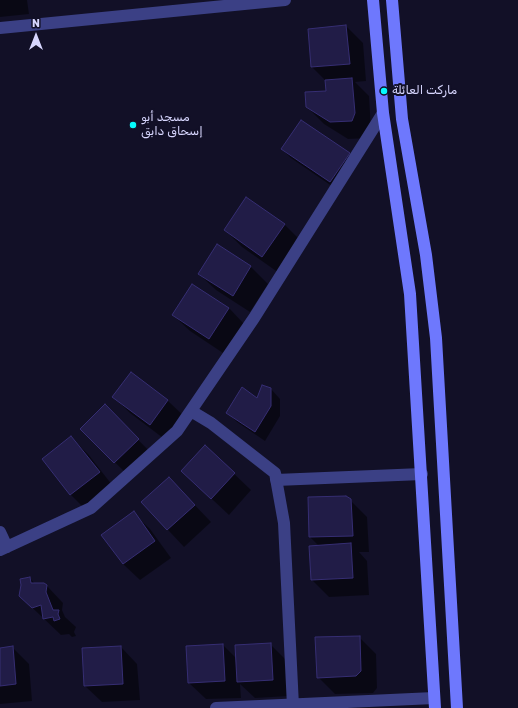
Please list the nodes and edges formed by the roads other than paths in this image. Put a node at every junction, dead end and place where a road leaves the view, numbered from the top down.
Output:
1 (285, 0) edge
2 (373, 0) edge
3 (392, 0) edge
4 (251, 2) edge
5 (0, 28) edge
6 (384, 113) junction
7 (191, 411) junction
8 (422, 474) junction
9 (276, 480) junction
10 (0, 532) edge
11 (3, 548) edge
12 (434, 703) edge
13 (293, 706) junction
14 (216, 708) edge
15 (457, 708) edge

1 - 4 street
2 - 6 main road
3 - 15 main road
4 - 5 street
6 - 7 street
6 - 8 main road
7 - 9 street
7 - 11 street
8 - 9 street
8 - 12 main road
9 - 13 street
10 - 11 street
12 - 13 street
13 - 14 street

